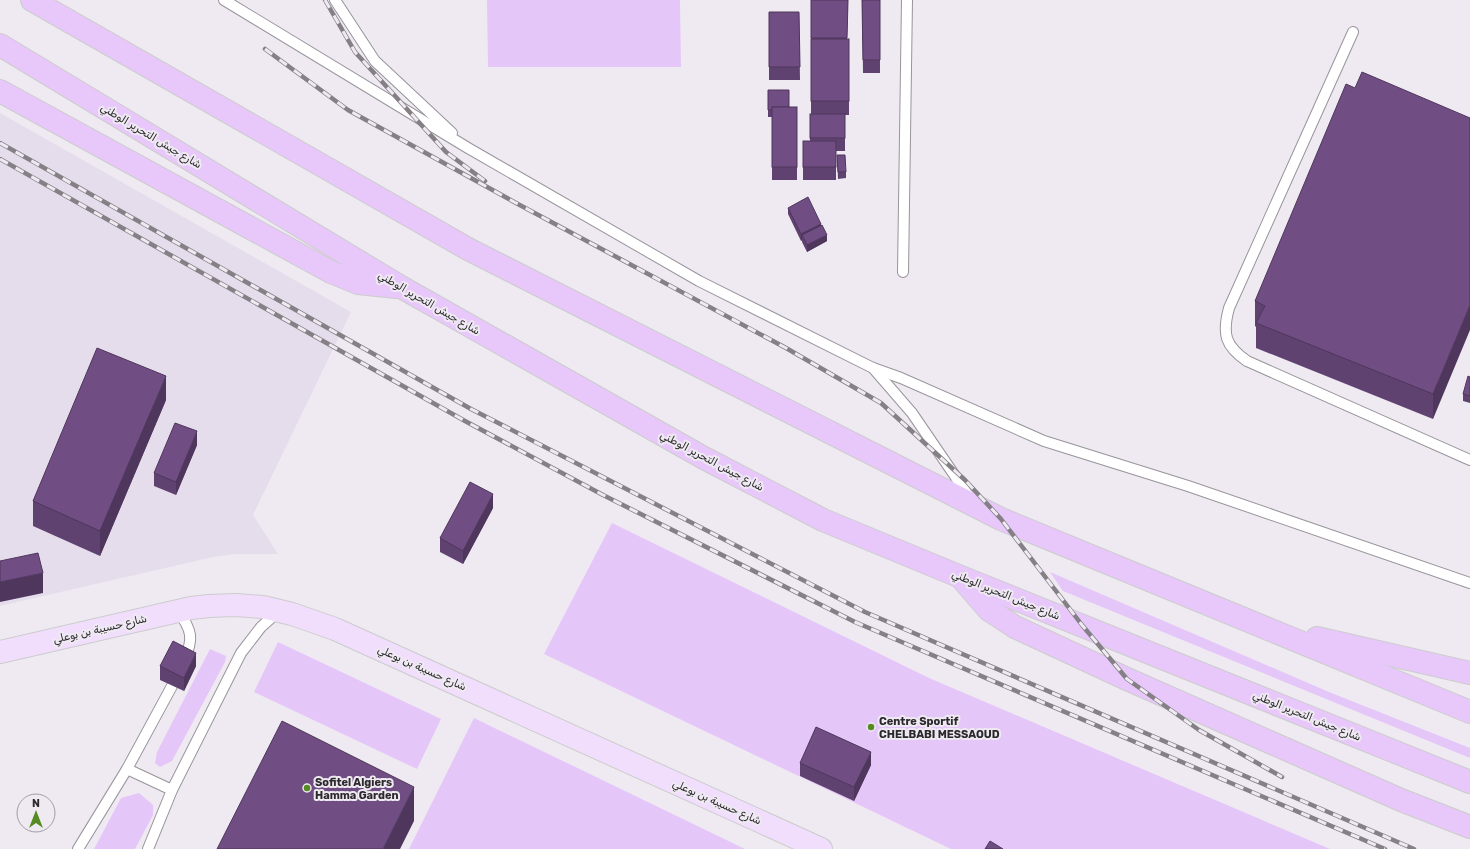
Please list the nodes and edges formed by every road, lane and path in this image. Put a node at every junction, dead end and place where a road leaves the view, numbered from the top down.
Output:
1 (32, 0) edge
2 (224, 0) edge
3 (335, 0) edge
4 (907, 0) edge
5 (1353, 32) dead end
6 (0, 45) edge
7 (0, 92) edge
8 (468, 148) junction
9 (903, 272) dead end
10 (401, 287) junction
11 (873, 368) junction
12 (1470, 460) edge
13 (976, 506) junction
14 (961, 577) junction
15 (1470, 583) edge
16 (178, 611) junction
17 (279, 611) junction
18 (1246, 621) junction
19 (0, 652) edge
20 (184, 660) edge
21 (1470, 674) edge
22 (172, 686) dead end
23 (1470, 712) edge
24 (127, 769) junction
25 (1470, 782) edge
26 (172, 790) junction
27 (1470, 827) edge
28 (78, 849) edge
29 (148, 849) edge
30 (821, 849) edge

1 - 13 highway
2 - 8 lane
3 - 8 lane
4 - 9 lane
5 - 12 lane
6 - 10 highway, شارع جيش التحرير الوطني
7 - 10 highway
8 - 11 lane
10 - 14 highway, شارع جيش التحرير الوطني
11 - 13 lane
11 - 15 lane
13 - 18 highway
14 - 25 highway, شارع جيش التحرير الوطني
14 - 27 highway
16 - 17 main road, شارع حسيبة بن بوعلي
16 - 19 main road, شارع حسيبة بن بوعلي
16 - 20 lane
17 - 26 lane
17 - 30 main road, شارع حسيبة بن بوعلي
18 - 21 highway
18 - 23 highway
22 - 24 lane
24 - 26 lane
24 - 28 lane
26 - 29 lane

